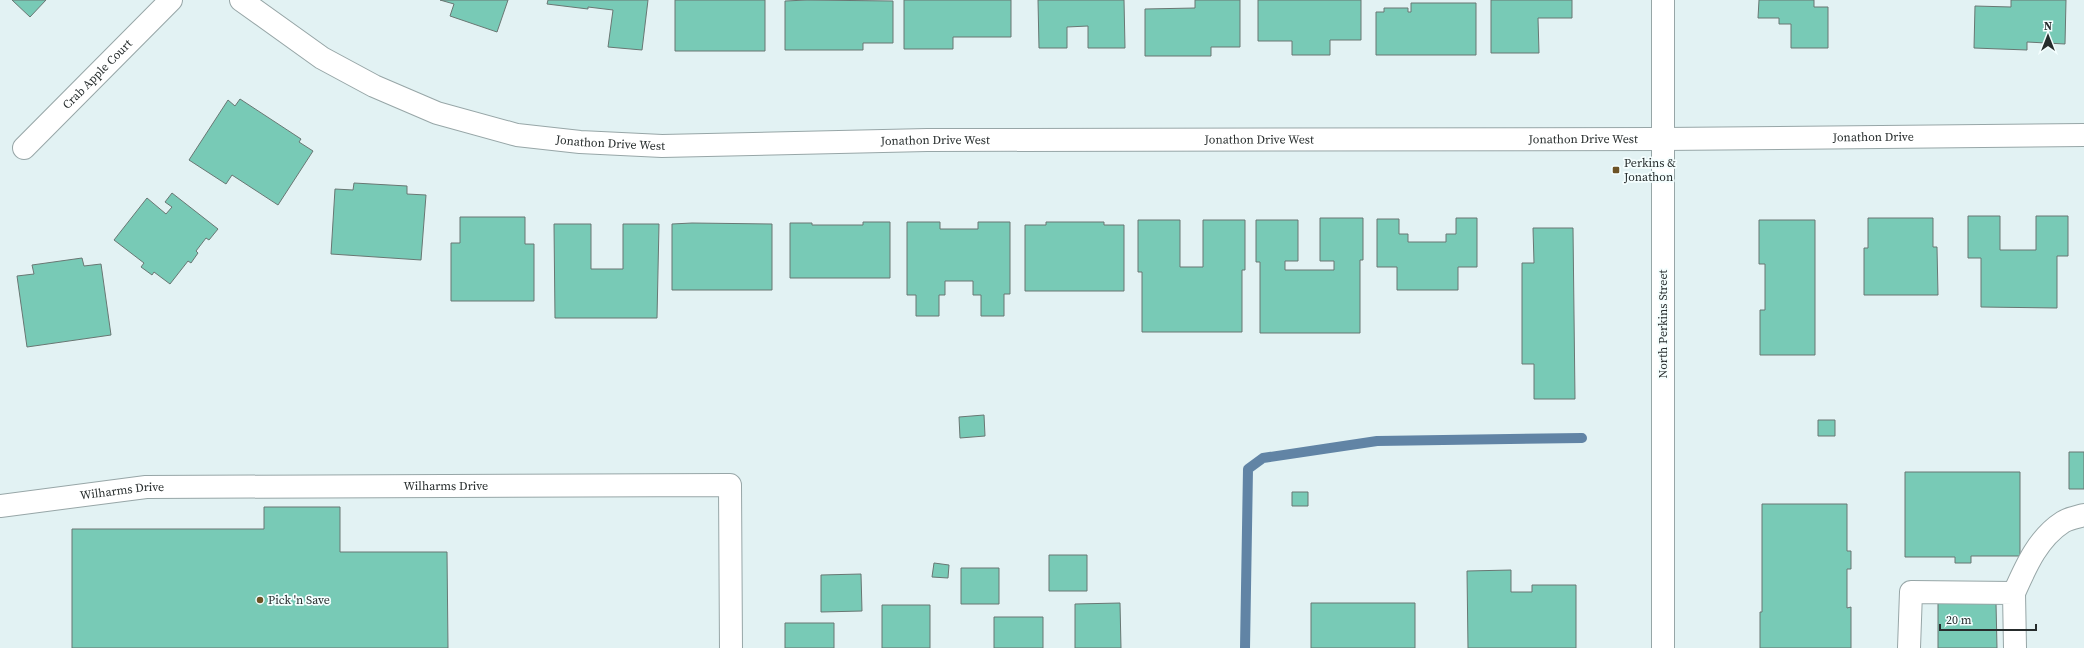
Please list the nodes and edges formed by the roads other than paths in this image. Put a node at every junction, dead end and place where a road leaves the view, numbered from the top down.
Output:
1 (171, 0) edge
2 (241, 0) edge
3 (1663, 0) edge
4 (2084, 135) edge
5 (1663, 139) junction
6 (24, 148) dead end
7 (0, 506) edge
8 (2084, 515) edge
9 (2014, 593) junction
10 (731, 648) edge
11 (1662, 648) edge
12 (1909, 648) edge
13 (2015, 648) edge

1 - 6 street, Crab Apple Court
2 - 5 street, Jonathon Drive West
3 - 5 street, North Perkins Street
4 - 5 street, Jonathon Drive
5 - 11 street, North Perkins Street
7 - 10 street, Wilharms Drive
8 - 9 street
9 - 12 street
9 - 13 street

